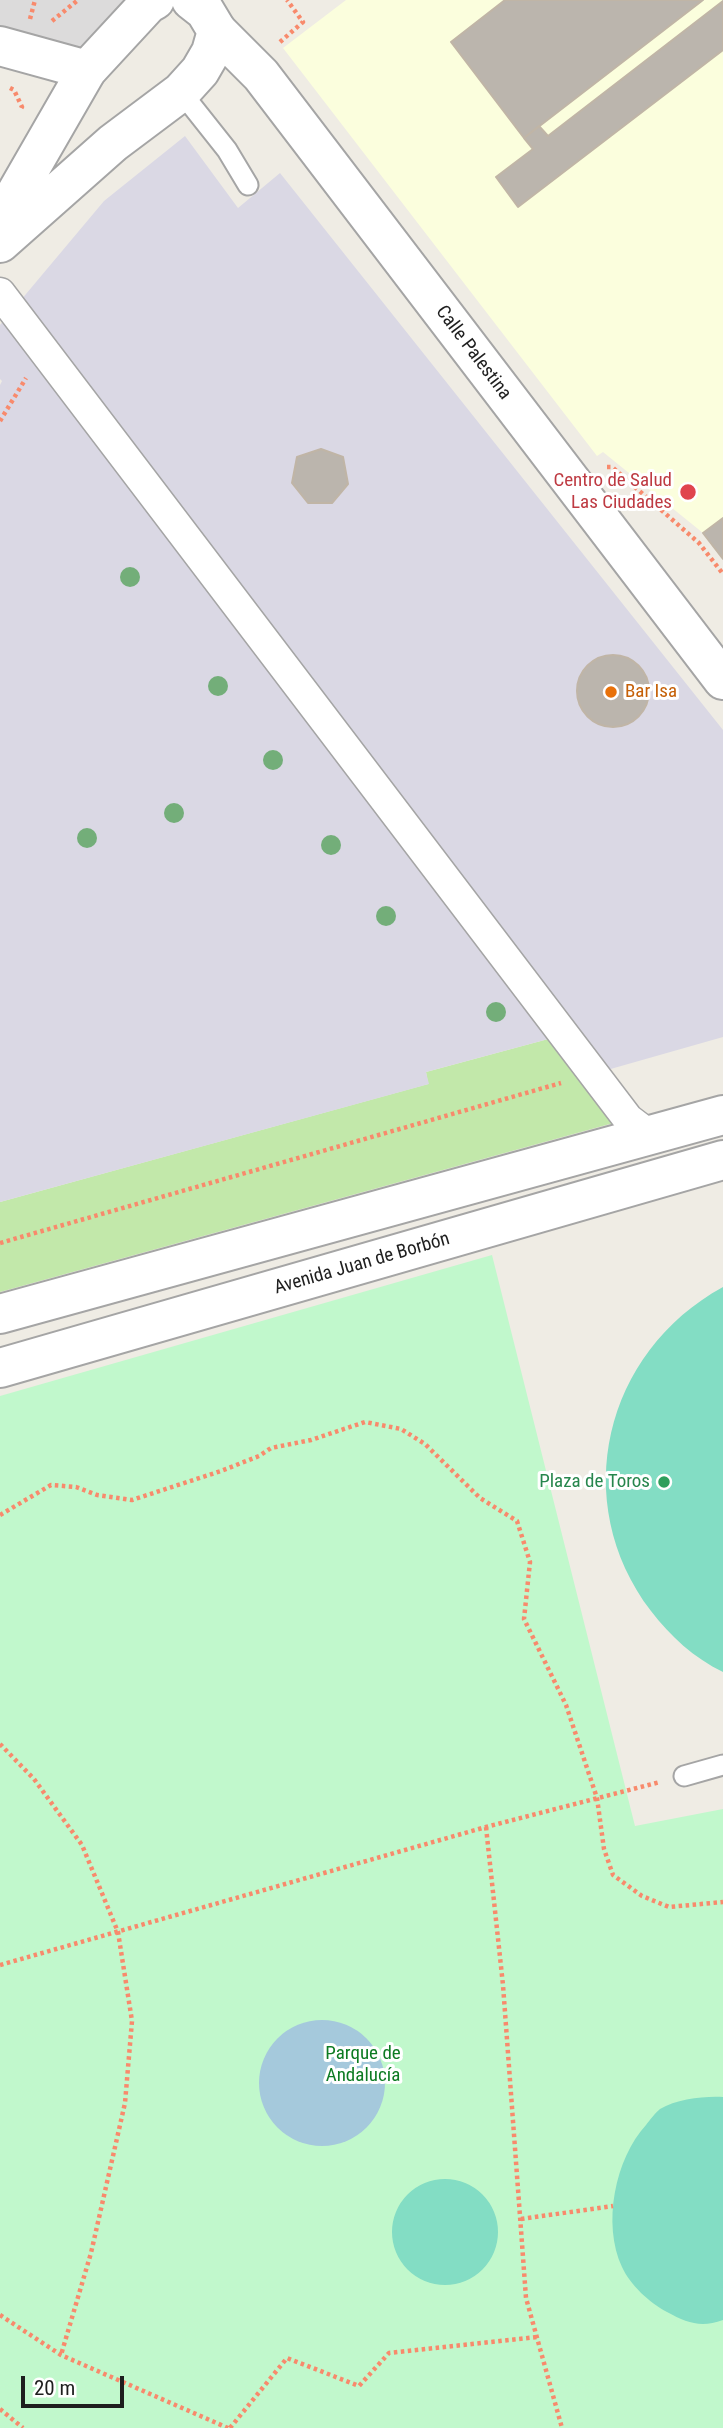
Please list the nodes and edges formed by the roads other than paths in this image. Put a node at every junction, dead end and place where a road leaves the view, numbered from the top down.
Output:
1 (155, 0) edge
2 (191, 0) edge
3 (217, 31) junction
4 (14, 36) edge
5 (78, 83) junction
6 (181, 92) junction
7 (113, 143) junction
8 (248, 185) dead end
9 (0, 221) edge
10 (0, 243) edge
11 (0, 293) edge
12 (723, 680) edge
13 (723, 1115) edge
14 (649, 1135) junction
15 (723, 1160) edge
16 (0, 1314) edge
17 (0, 1368) edge
18 (723, 1765) edge
19 (684, 1776) road end

1 - 5 street
2 - 3 street, Calle Palestina
3 - 6 street
3 - 12 street, Calle Palestina
4 - 5 street
5 - 7 street
5 - 9 street
6 - 7 street
6 - 8 lane
7 - 10 street
11 - 14 street
13 - 14 street
14 - 16 street
15 - 17 street, Avenida Juan de Borbón
18 - 19 lane

